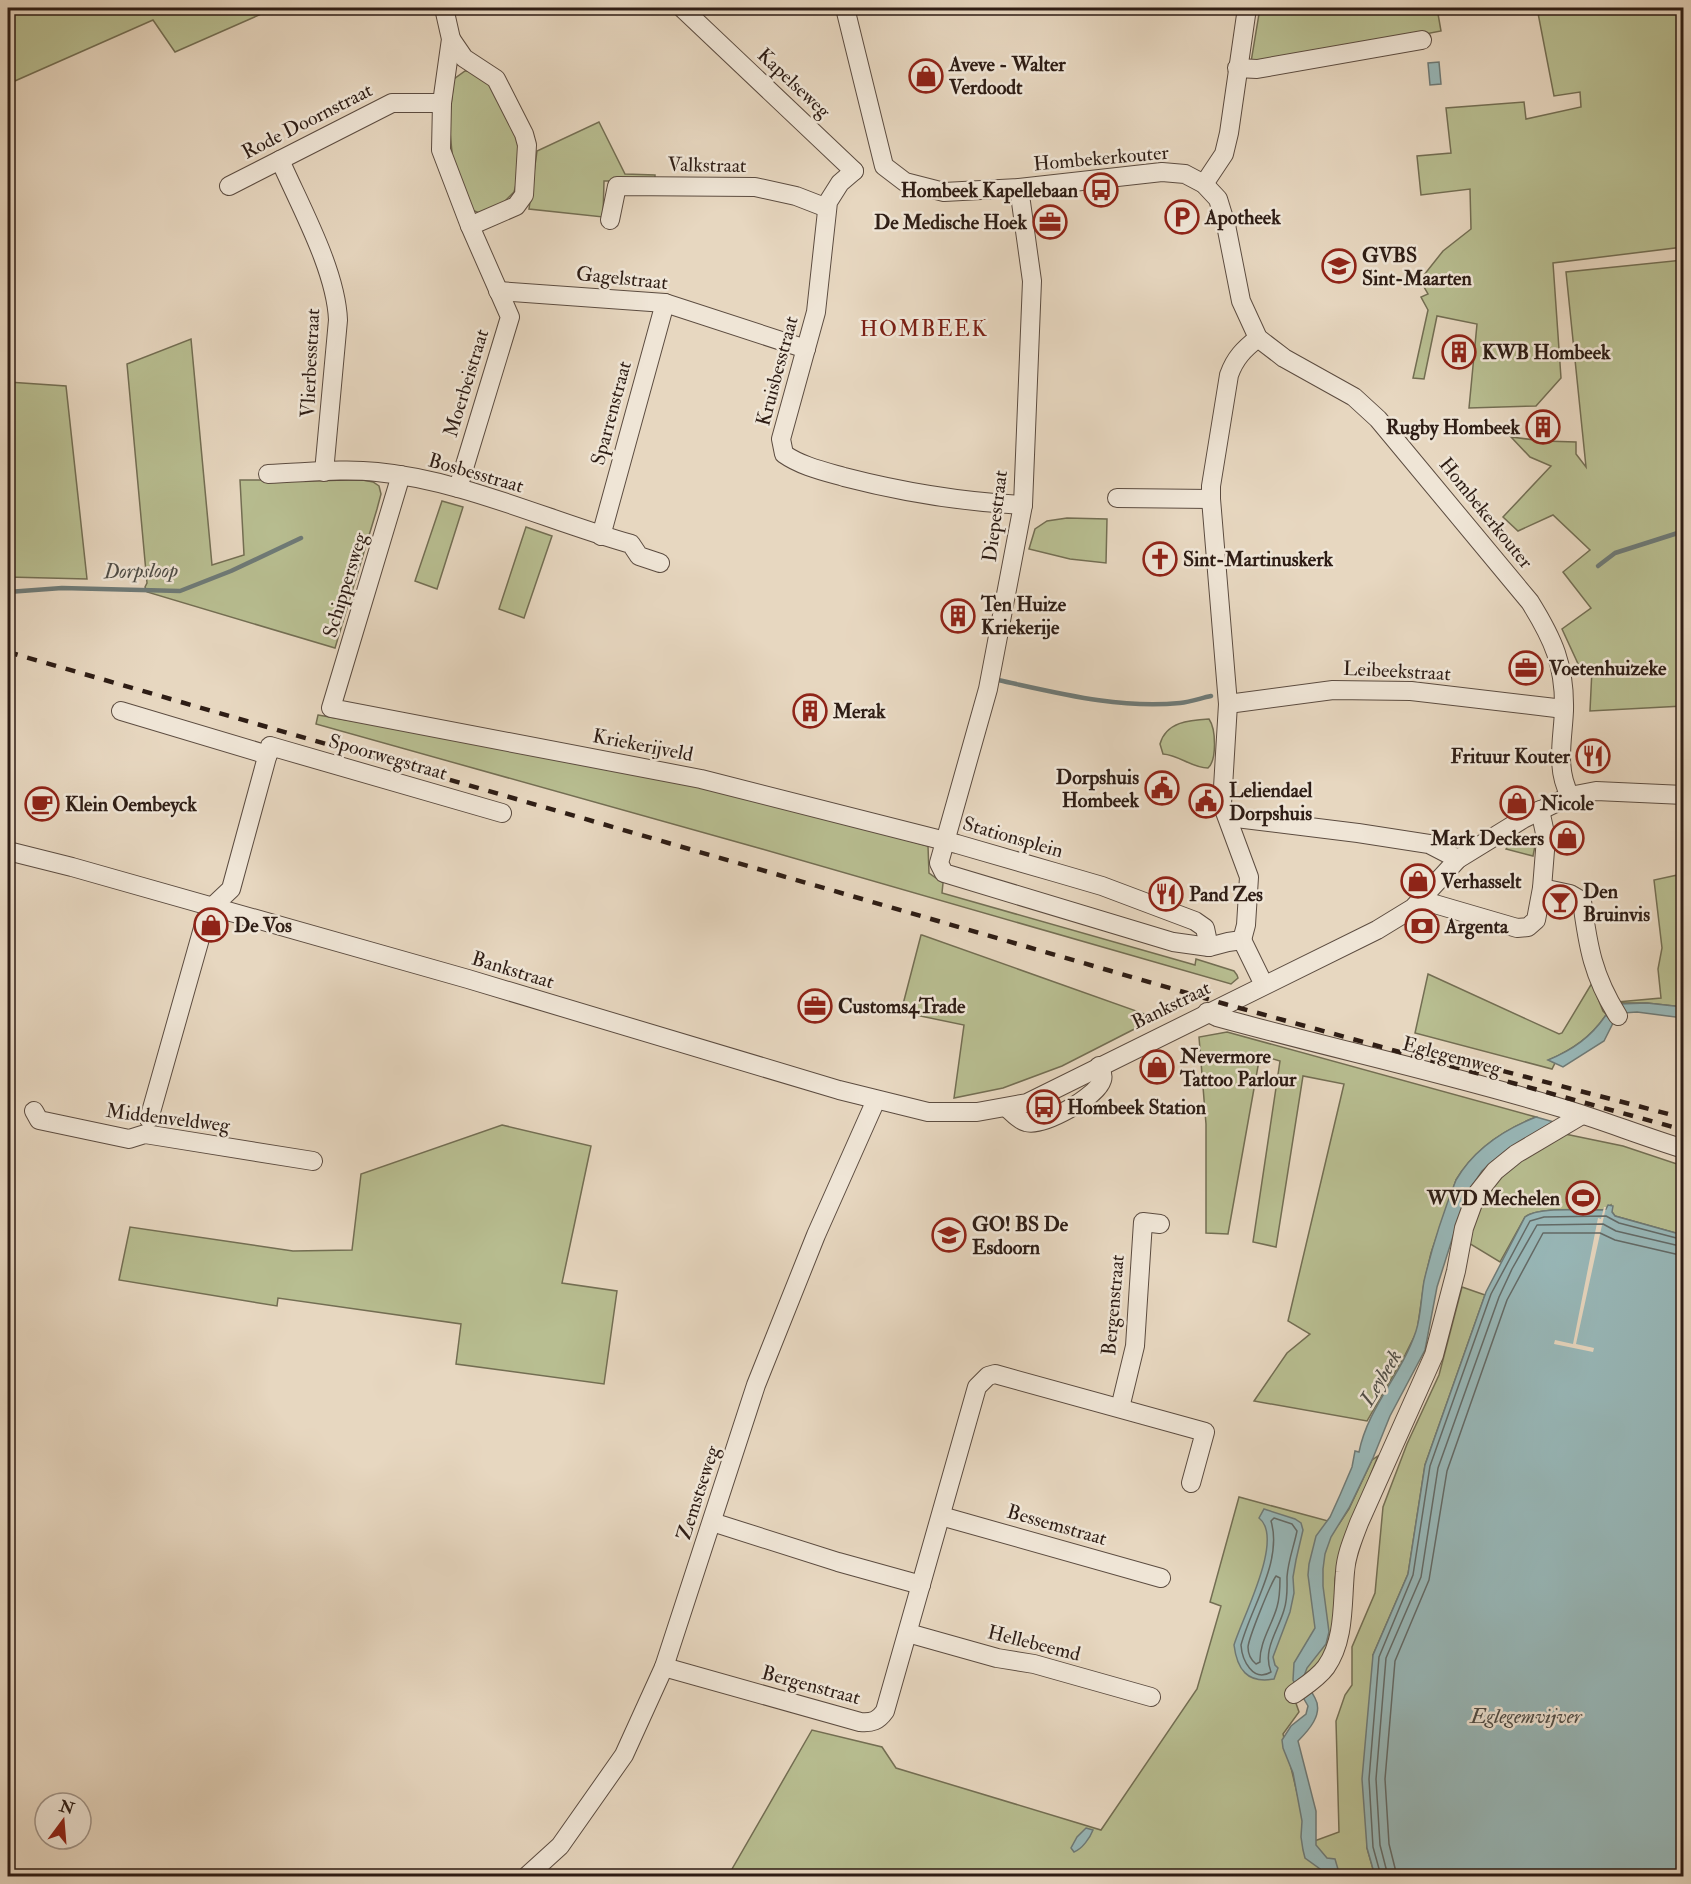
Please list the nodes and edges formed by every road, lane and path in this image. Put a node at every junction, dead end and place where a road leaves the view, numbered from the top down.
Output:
1 (444, 8) edge
2 (682, 8) edge
3 (844, 8) edge
4 (1247, 8) edge
5 (451, 39) junction
6 (1422, 40) dead end
7 (1237, 68) junction
8 (442, 103) junction
9 (280, 160) junction
10 (884, 166) junction
11 (854, 171) junction
12 (1204, 184) junction
13 (229, 186) dead end
14 (1019, 188) junction
15 (827, 208) junction
16 (610, 220) dead end
17 (470, 226) junction
18 (498, 291) junction
19 (665, 303) junction
20 (1257, 338) junction
21 (806, 349) junction
22 (324, 472) junction
23 (268, 474) dead end
24 (401, 475) junction
25 (458, 488) junction
26 (1117, 498) dead end
27 (1211, 499) junction
28 (1023, 505) junction
29 (601, 536) junction
30 (660, 563) dead end
31 (1228, 704) junction
32 (331, 708) joint
33 (1564, 709) junction
34 (121, 711) dead end
35 (268, 755) junction
36 (1683, 795) edge
37 (1570, 796) junction
38 (1540, 810) junction
39 (502, 813) dead end
40 (1228, 817) junction
41 (944, 842) junction
42 (8, 851) edge
43 (1458, 859) junction
44 (1542, 888) junction
45 (1421, 900) junction
46 (212, 907) junction
47 (1242, 940) junction
48 (1209, 947) junction
49 (1264, 985) junction
50 (1208, 1012) junction
51 (1618, 1016) dead end
52 (876, 1100) junction
53 (34, 1111) dead end
54 (1582, 1115) junction
55 (149, 1119) dead end
56 (1683, 1149) edge
57 (313, 1161) dead end
58 (1160, 1224) dead end
59 (1120, 1408) junction
60 (1191, 1483) dead end
61 (941, 1516) junction
62 (712, 1522) junction
63 (1161, 1578) dead end
64 (921, 1585) junction
65 (908, 1633) junction
66 (664, 1667) junction
67 (1294, 1694) dead end
68 (1151, 1697) dead end
69 (528, 1876) edge

1 - 5 street, Moerbeistraat
2 - 11 street, Kapelseweg
3 - 10 street
4 - 7 street
5 - 8 street, Moerbeistraat
5 - 17 street, Moerbeistraat
6 - 7 street
7 - 12 street
8 - 9 street, Rode Doornstraat
8 - 17 street, Moerbeistraat
9 - 13 street, Rode Doornstraat
9 - 22 street, Vlierbesstraat
10 - 11 street
10 - 14 street, Hombekerkouter
11 - 15 street, Kruisbesstraat
12 - 14 street, Hombekerkouter
12 - 20 street
14 - 28 street, Diepestraat
15 - 16 street, Valkstraat
15 - 21 street, Kruisbesstraat
17 - 18 street, Moerbeistraat
18 - 19 street, Gagelstraat
18 - 25 street, Moerbeistraat
19 - 21 street, Gagelstraat
19 - 29 street, Sparrenstraat
20 - 27 street
20 - 33 street, Hombekerkouter
21 - 28 street, Kruisbesstraat
22 - 23 street, Bosbesstraat
22 - 24 street, Bosbesstraat
24 - 25 street, Bosbesstraat
24 - 32 street, Schippersweg
25 - 29 street, Bosbesstraat
26 - 27 street
27 - 31 street
28 - 41 street, Diepestraat
29 - 30 street, Bosbesstraat
31 - 33 street, Leibeekstraat
31 - 40 street
32 - 41 street, Kriekerijveld
33 - 37 street, Hombekerkouter
34 - 35 street, Spoorwegstraat
35 - 39 street, Spoorwegstraat
35 - 46 street
36 - 37 street, Bankstraat
37 - 38 street, Bankstraat
38 - 43 street, Bankstraat
38 - 44 street
40 - 43 street
40 - 47 street
41 - 48 street, Stationsplein
41 - 48 street, Stationsplein
42 - 46 street, Bankstraat
43 - 45 street, Bankstraat
44 - 45 street
44 - 51 street
45 - 49 street, Bankstraat
46 - 52 street, Bankstraat
46 - 55 street, Middenveldweg
47 - 48 street, Stationsplein
47 - 49 street
49 - 50 street, Bankstraat
50 - 52 street, Bankstraat
50 - 54 street, Eglegemweg
52 - 62 street, Zemstseweg
53 - 57 street, Middenveldweg
54 - 56 street, Eglegemweg
54 - 67 street
58 - 59 street, Bergenstraat
59 - 60 street, Bergenstraat
59 - 61 street, Bergenstraat
61 - 63 street, Bessemstraat
61 - 64 street, Bergenstraat
62 - 64 street
62 - 66 street, Zemstseweg
64 - 65 street, Bergenstraat
65 - 66 street, Bergenstraat
65 - 68 street, Hellebeemd
66 - 69 street, Zemstseweg

